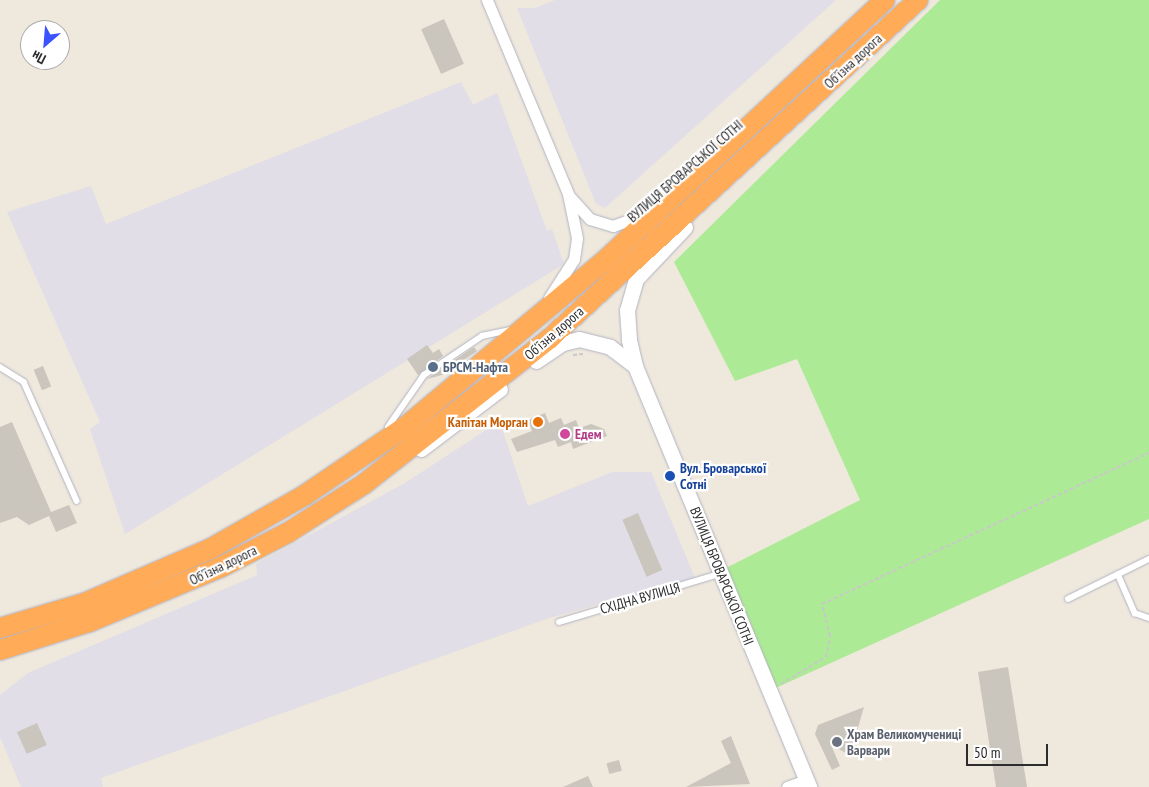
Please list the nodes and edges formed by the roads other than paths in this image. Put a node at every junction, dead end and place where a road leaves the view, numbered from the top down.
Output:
1 (487, 0) edge
2 (885, 0) edge
3 (918, 0) edge
4 (804, 77) junction
5 (818, 93) junction
6 (568, 194) junction
7 (557, 302) junction
8 (519, 327) junction
9 (500, 351) junction
10 (635, 366) junction
11 (0, 367) edge
12 (364, 484) junction
13 (77, 501) dead end
14 (277, 512) junction
15 (1149, 560) edge
16 (721, 573) junction
17 (1118, 574) junction
18 (1068, 598) dead end
19 (1149, 618) edge
20 (559, 622) dead end
21 (0, 628) edge
22 (0, 650) edge
23 (807, 784) edge
24 (787, 787) edge

1 - 6 street, ВУЛИЦЯ БРОВАРСЬКОЇ СОТНІ
2 - 4 highway, Обʼїзна дорога
3 - 5 highway, Обʼїзна дорога
4 - 6 street, ВУЛИЦЯ БРОВАРСЬКОЇ СОТНІ
4 - 7 highway, Обʼїзна дорога
5 - 10 street, ВУЛИЦЯ БРОВАРСЬКОЇ СОТНІ
5 - 12 highway, Обʼїзна дорога
6 - 8 street, ВУЛИЦЯ БРОВАРСЬКОЇ СОТНІ
7 - 8 lane
7 - 9 highway, Обʼїзна дорога
8 - 9 street, ВУЛИЦЯ БРОВАРСЬКОЇ СОТНІ
8 - 14 lane
9 - 14 highway, Обʼїзна дорога
10 - 12 street
10 - 16 street, ВУЛИЦЯ БРОВАРСЬКОЇ СОТНІ
11 - 13 lane
12 - 22 highway, Обʼїзна дорога
14 - 21 highway, Обʼїзна дорога
15 - 17 lane
16 - 20 lane, СХІДНА ВУЛИЦЯ
16 - 23 street, ВУЛИЦЯ БРОВАРСЬКОЇ СОТНІ
17 - 18 lane
17 - 19 lane
23 - 24 street

